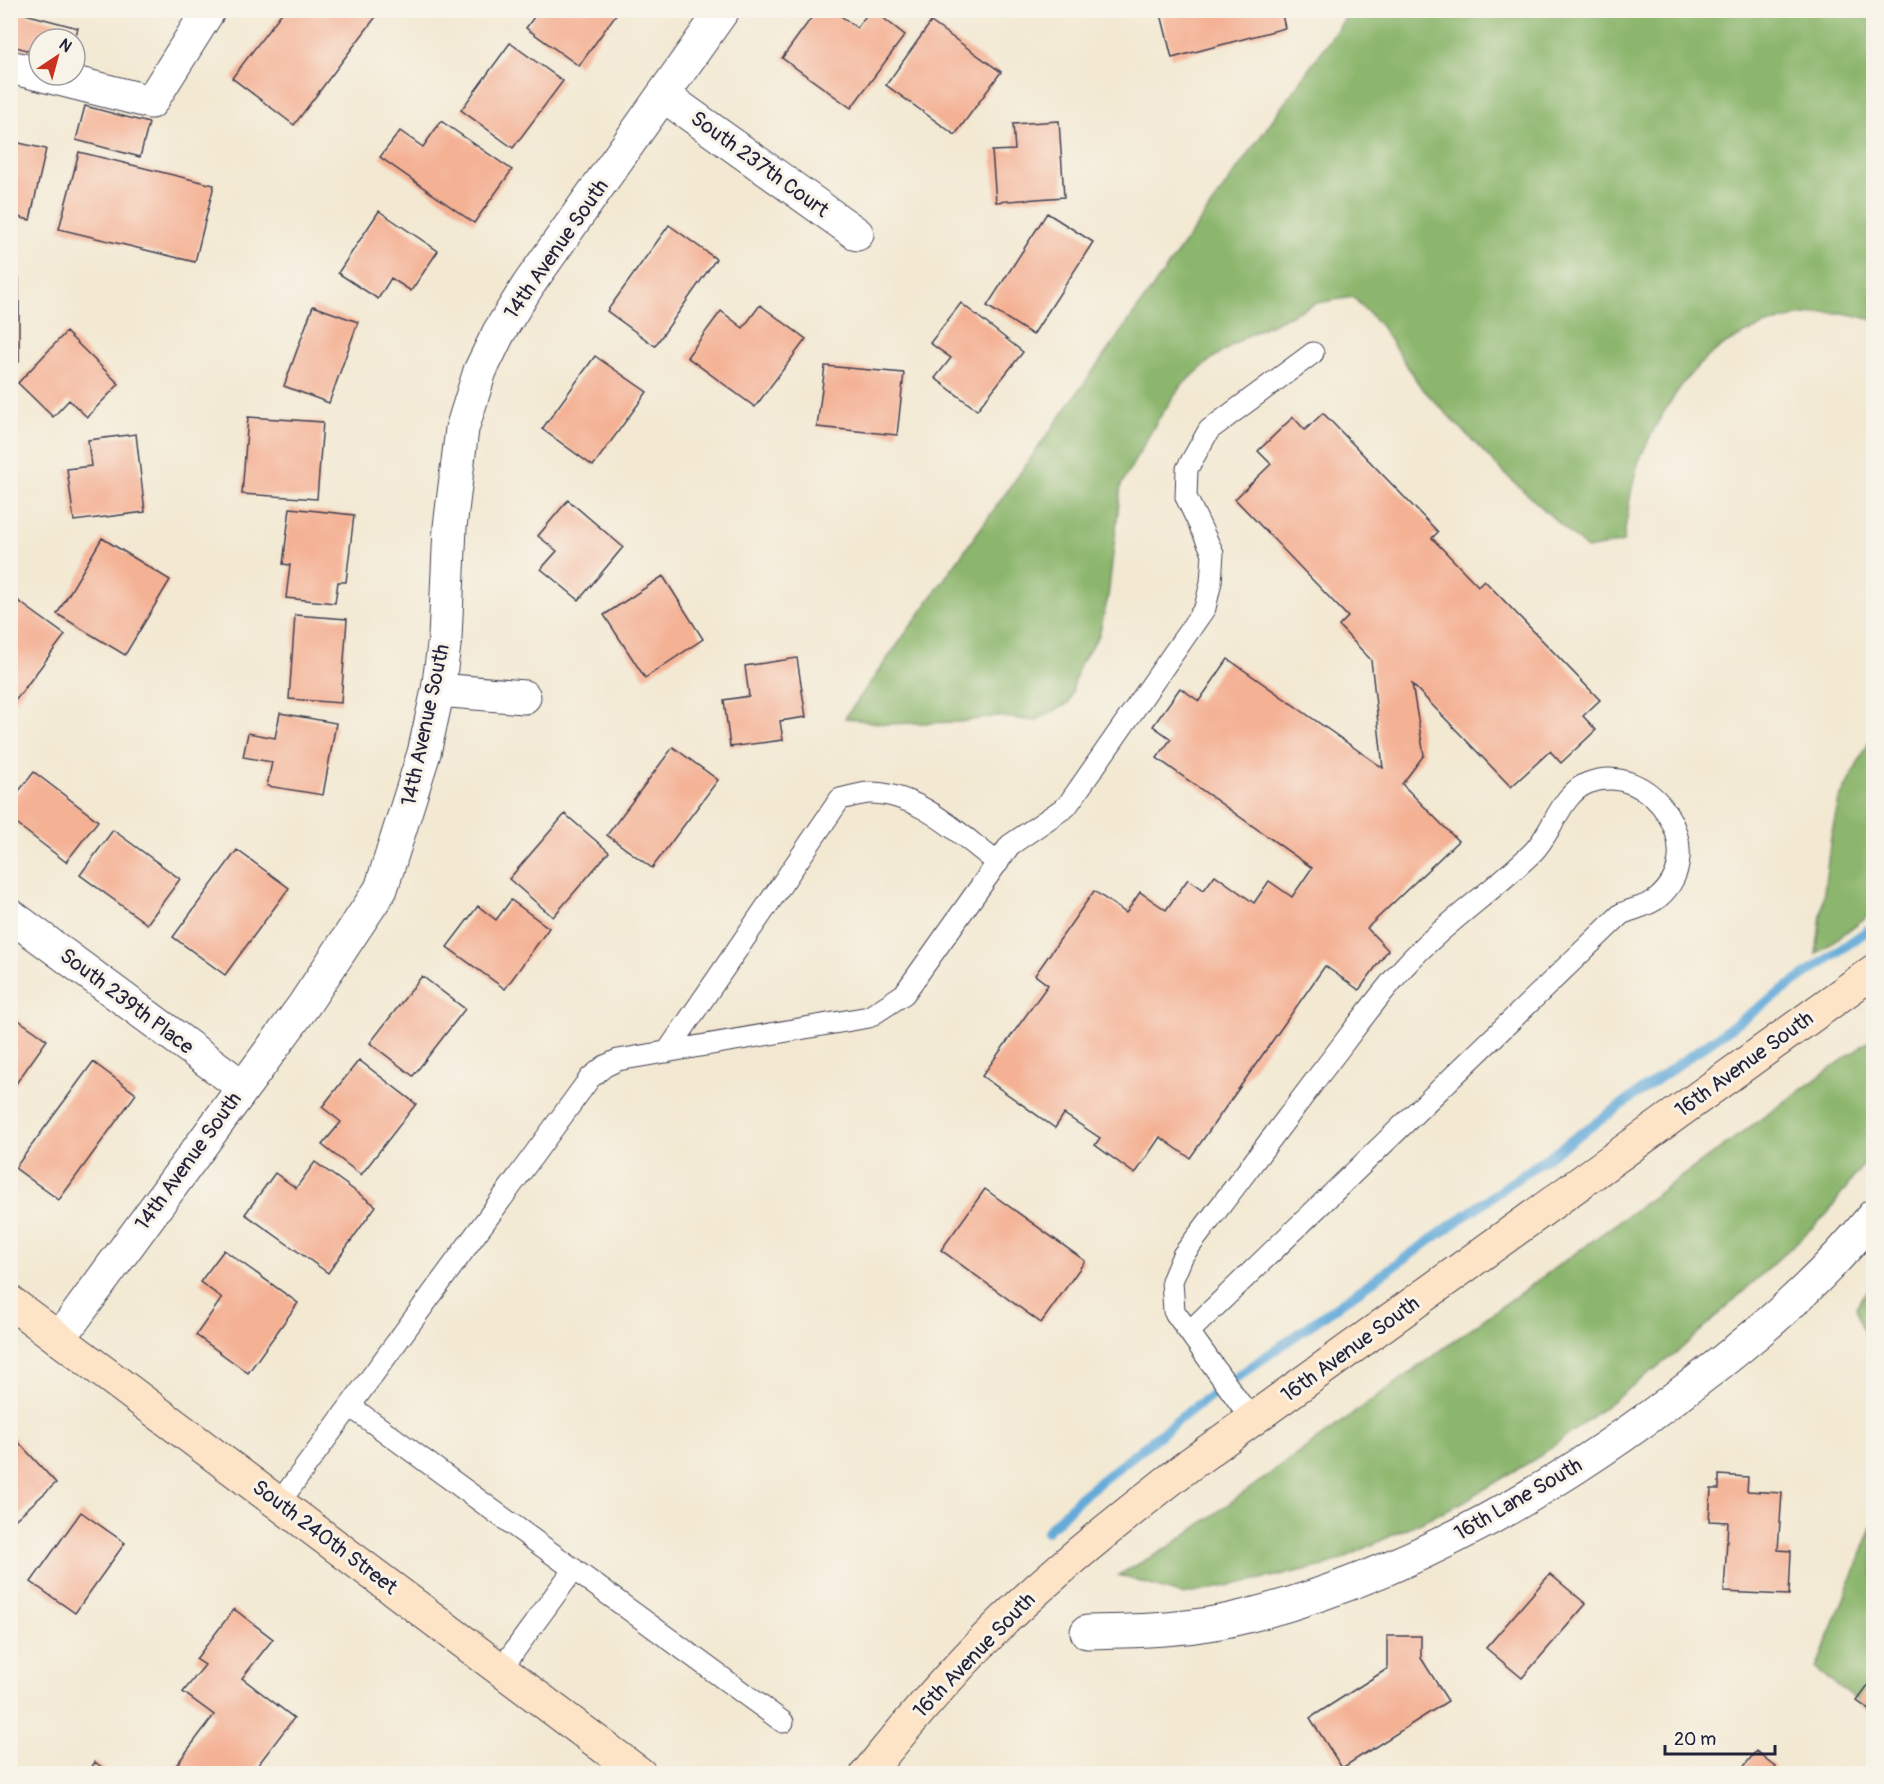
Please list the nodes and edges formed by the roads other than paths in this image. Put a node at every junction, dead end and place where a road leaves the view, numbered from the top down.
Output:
1 (209, 10) edge
2 (723, 10) edge
3 (10, 67) edge
4 (27, 71) edge
5 (87, 86) edge
6 (663, 95) junction
7 (856, 234) dead end
8 (1313, 353) dead end
9 (438, 690) junction
10 (524, 697) dead end
11 (998, 863) junction
12 (10, 915) edge
13 (1874, 971) edge
14 (667, 1052) junction
15 (243, 1087) junction
16 (1874, 1215) edge
17 (11, 1305) edge
18 (1189, 1332) junction
19 (59, 1339) junction
20 (350, 1406) junction
21 (1252, 1420) junction
22 (279, 1503) junction
23 (574, 1569) junction
24 (1087, 1632) dead end
25 (501, 1669) junction
26 (783, 1722) dead end
27 (640, 1773) edge
28 (867, 1773) edge

1 - 5 street
2 - 6 street, 14th Avenue South
3 - 4 street
6 - 7 street, South 237th Court
6 - 9 street, 14th Avenue South
8 - 11 lane
9 - 10 street
9 - 15 street, 14th Avenue South
11 - 14 lane
11 - 14 lane
12 - 15 street, South 239th Place
13 - 21 main road, 16th Avenue South
14 - 20 lane
15 - 19 street, 14th Avenue South
16 - 24 street, 16th Lane South
17 - 19 main road, South 240th Street
18 - 18 lane
18 - 21 lane
19 - 22 main road, South 240th Street
20 - 22 lane
20 - 23 lane
21 - 28 main road, 16th Avenue South
22 - 25 main road, South 240th Street
23 - 25 lane
23 - 26 lane
25 - 27 main road, South 240th Street

